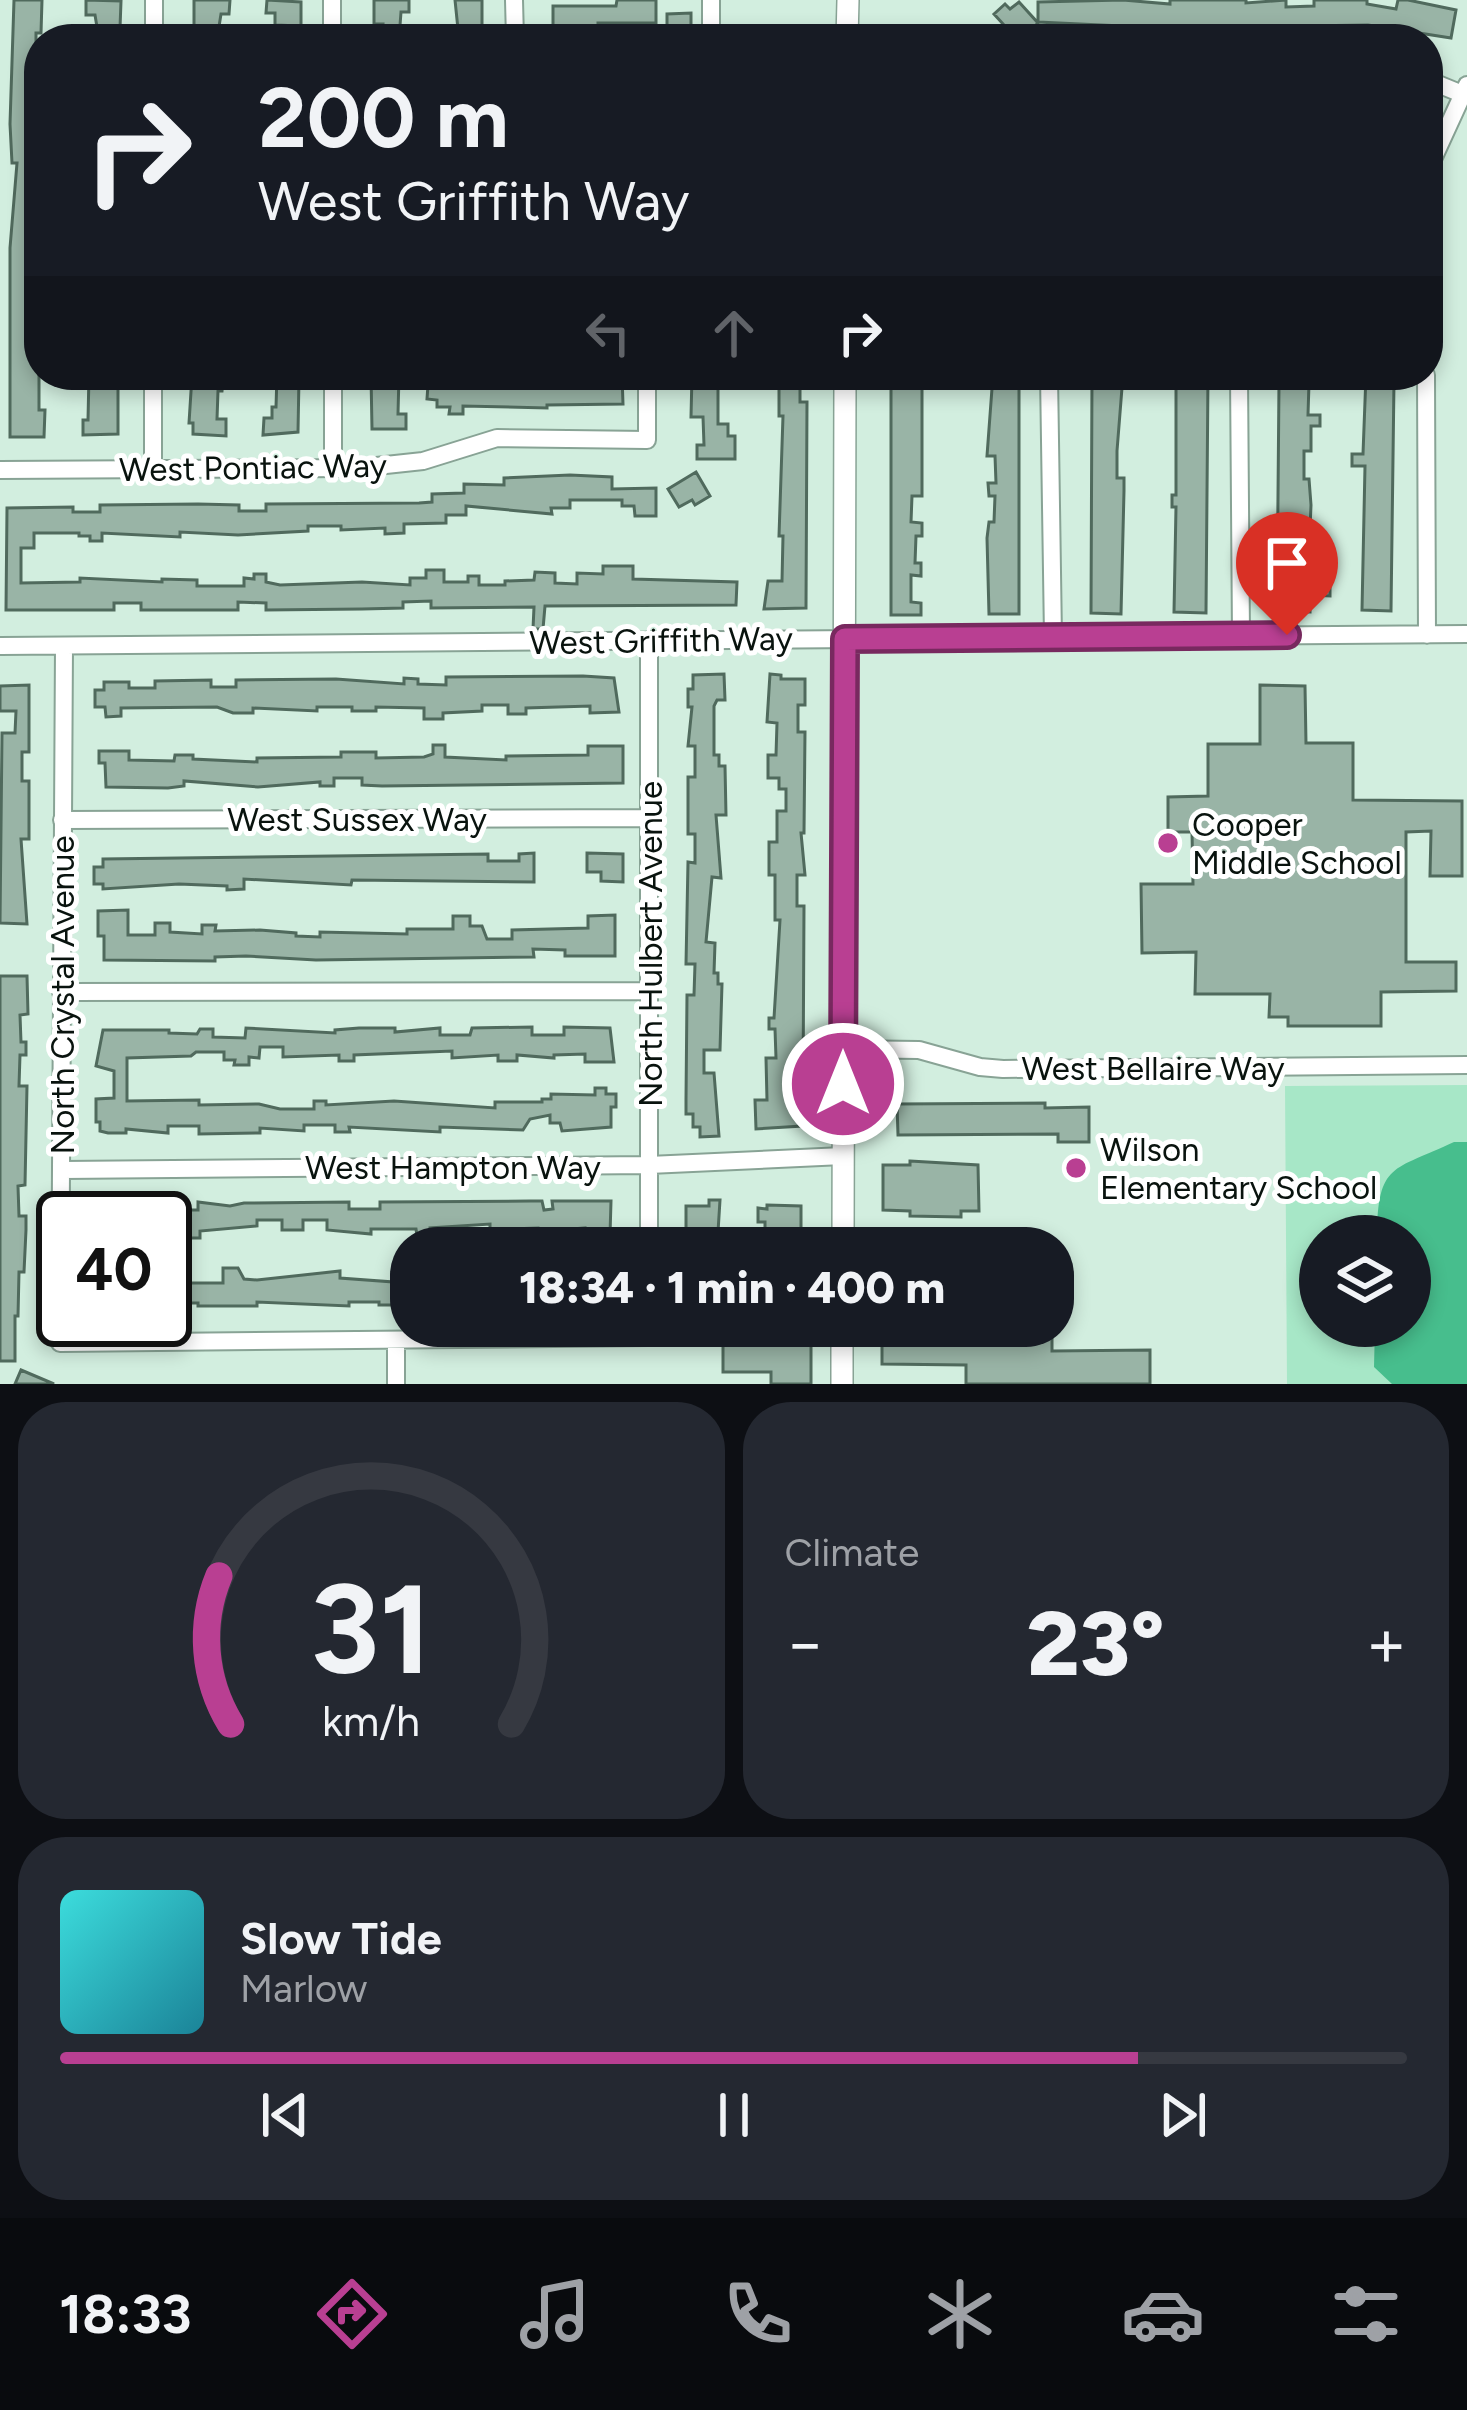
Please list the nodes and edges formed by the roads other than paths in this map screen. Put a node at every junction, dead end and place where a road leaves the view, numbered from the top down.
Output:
1 (1465, 92) edge
2 (1443, 138) edge
3 (153, 390) edge
4 (332, 390) edge
5 (647, 390) edge
6 (845, 390) edge
7 (1049, 390) edge
8 (1239, 390) edge
9 (1426, 390) edge
10 (153, 469) junction
11 (333, 469) junction
12 (0, 470) edge
13 (1467, 634) edge
14 (1241, 635) junction
15 (1426, 635) junction
16 (1053, 637) junction
17 (845, 639) junction
18 (649, 640) junction
19 (0, 646) edge
20 (64, 646) junction
21 (652, 818) junction
22 (62, 820) junction
23 (62, 992) junction
24 (651, 992) junction
25 (842, 1049) junction
26 (1467, 1065) edge
27 (843, 1156) junction
28 (649, 1165) junction
29 (63, 1170) junction
30 (649, 1227) edge
31 (843, 1227) edge
32 (390, 1340) edge
33 (396, 1347) edge
34 (842, 1347) edge
35 (396, 1384) edge
36 (842, 1384) edge

1 - 2 street
3 - 10 street
4 - 11 street
5 - 11 street, West Pontiac Way
6 - 17 street
7 - 16 street
8 - 14 street
9 - 15 street
10 - 11 street, West Pontiac Way
10 - 12 street, West Pontiac Way
13 - 15 street, West Griffith Way
14 - 15 street, West Griffith Way
14 - 16 street, West Griffith Way
16 - 17 street, West Griffith Way
17 - 18 street, West Griffith Way
17 - 25 street
18 - 20 street, West Griffith Way
18 - 21 street, North Hulbert Avenue
19 - 20 street, West Griffith Way
20 - 22 street, North Crystal Avenue
21 - 22 street, West Sussex Way
21 - 24 street, North Hulbert Avenue
22 - 23 street, North Crystal Avenue
23 - 24 street
23 - 29 street, North Crystal Avenue
24 - 28 street, North Hulbert Avenue
25 - 26 street, West Bellaire Way
25 - 27 street
27 - 28 street, West Hampton Way
27 - 31 street
28 - 29 street, West Hampton Way
28 - 30 street, North Hulbert Avenue
29 - 32 street, North Crystal Avenue
33 - 35 street
34 - 36 street

